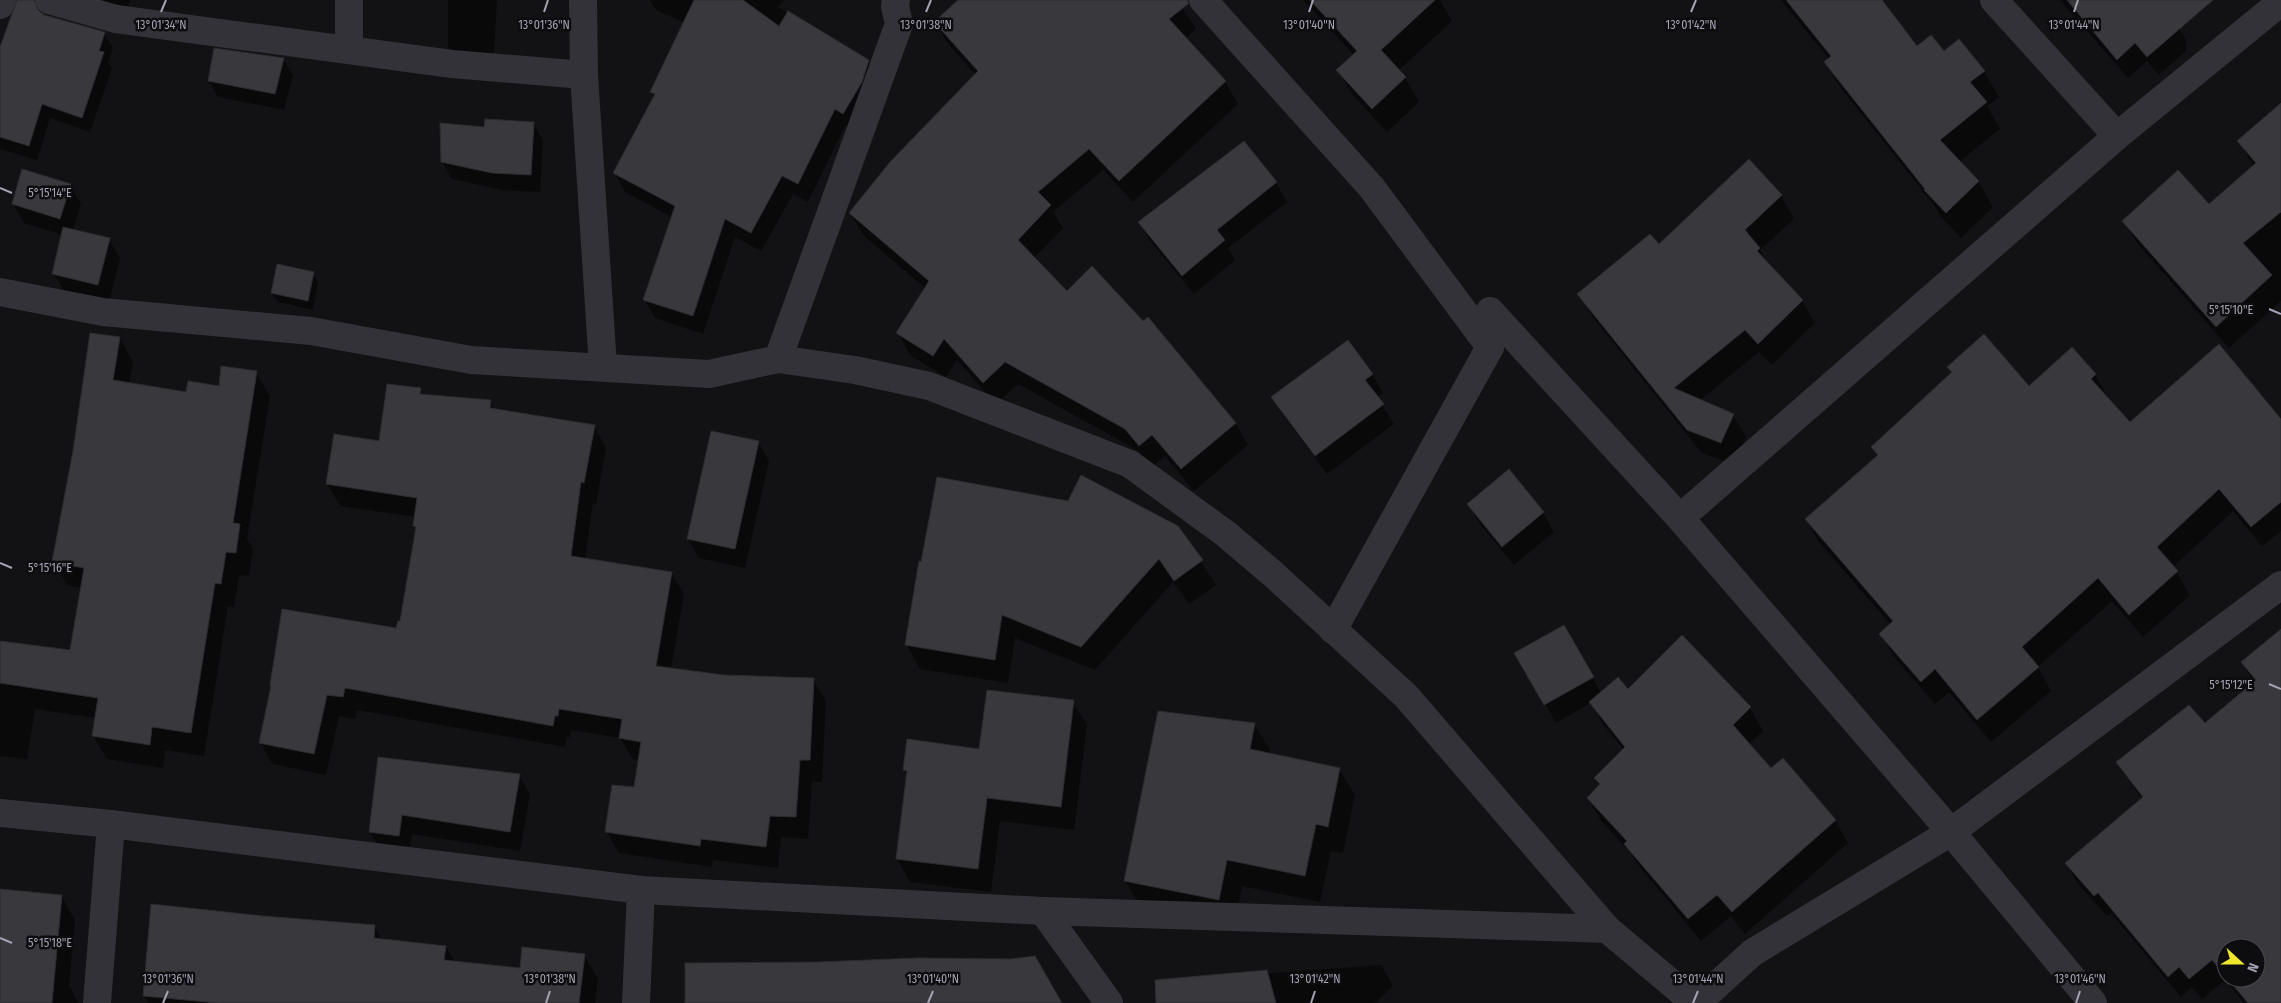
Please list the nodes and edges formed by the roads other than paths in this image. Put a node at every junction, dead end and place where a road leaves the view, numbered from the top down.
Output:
1 (2, 0) edge
2 (49, 0) edge
3 (349, 0) edge
4 (583, 0) edge
5 (896, 0) edge
6 (1203, 0) edge
7 (1994, 0) edge
8 (2281, 2) edge
9 (0, 5) edge
10 (349, 49) junction
11 (584, 75) junction
12 (2117, 136) junction
13 (0, 292) edge
14 (1490, 347) junction
15 (778, 359) junction
16 (603, 367) junction
17 (1680, 518) junction
18 (2281, 585) edge
19 (1333, 630) junction
20 (0, 813) edge
21 (111, 824) junction
22 (1951, 832) junction
23 (641, 890) junction
24 (1043, 911) junction
25 (1607, 929) junction
26 (97, 1003) edge
27 (636, 1003) edge
28 (1109, 1003) edge
29 (1696, 1003) edge
30 (2093, 1003) edge

1 - 9 street
2 - 10 street
3 - 10 street
4 - 11 street
5 - 15 street
6 - 14 street
7 - 12 street
8 - 12 street
10 - 11 street
11 - 16 street
12 - 17 street
13 - 16 street
14 - 17 street
14 - 19 street
15 - 16 street
15 - 19 street
17 - 22 street
18 - 22 street
19 - 25 street
20 - 21 street
21 - 23 street
21 - 26 street
22 - 29 street
22 - 30 street
23 - 24 street
23 - 27 street
24 - 25 street
24 - 28 street
25 - 29 street

